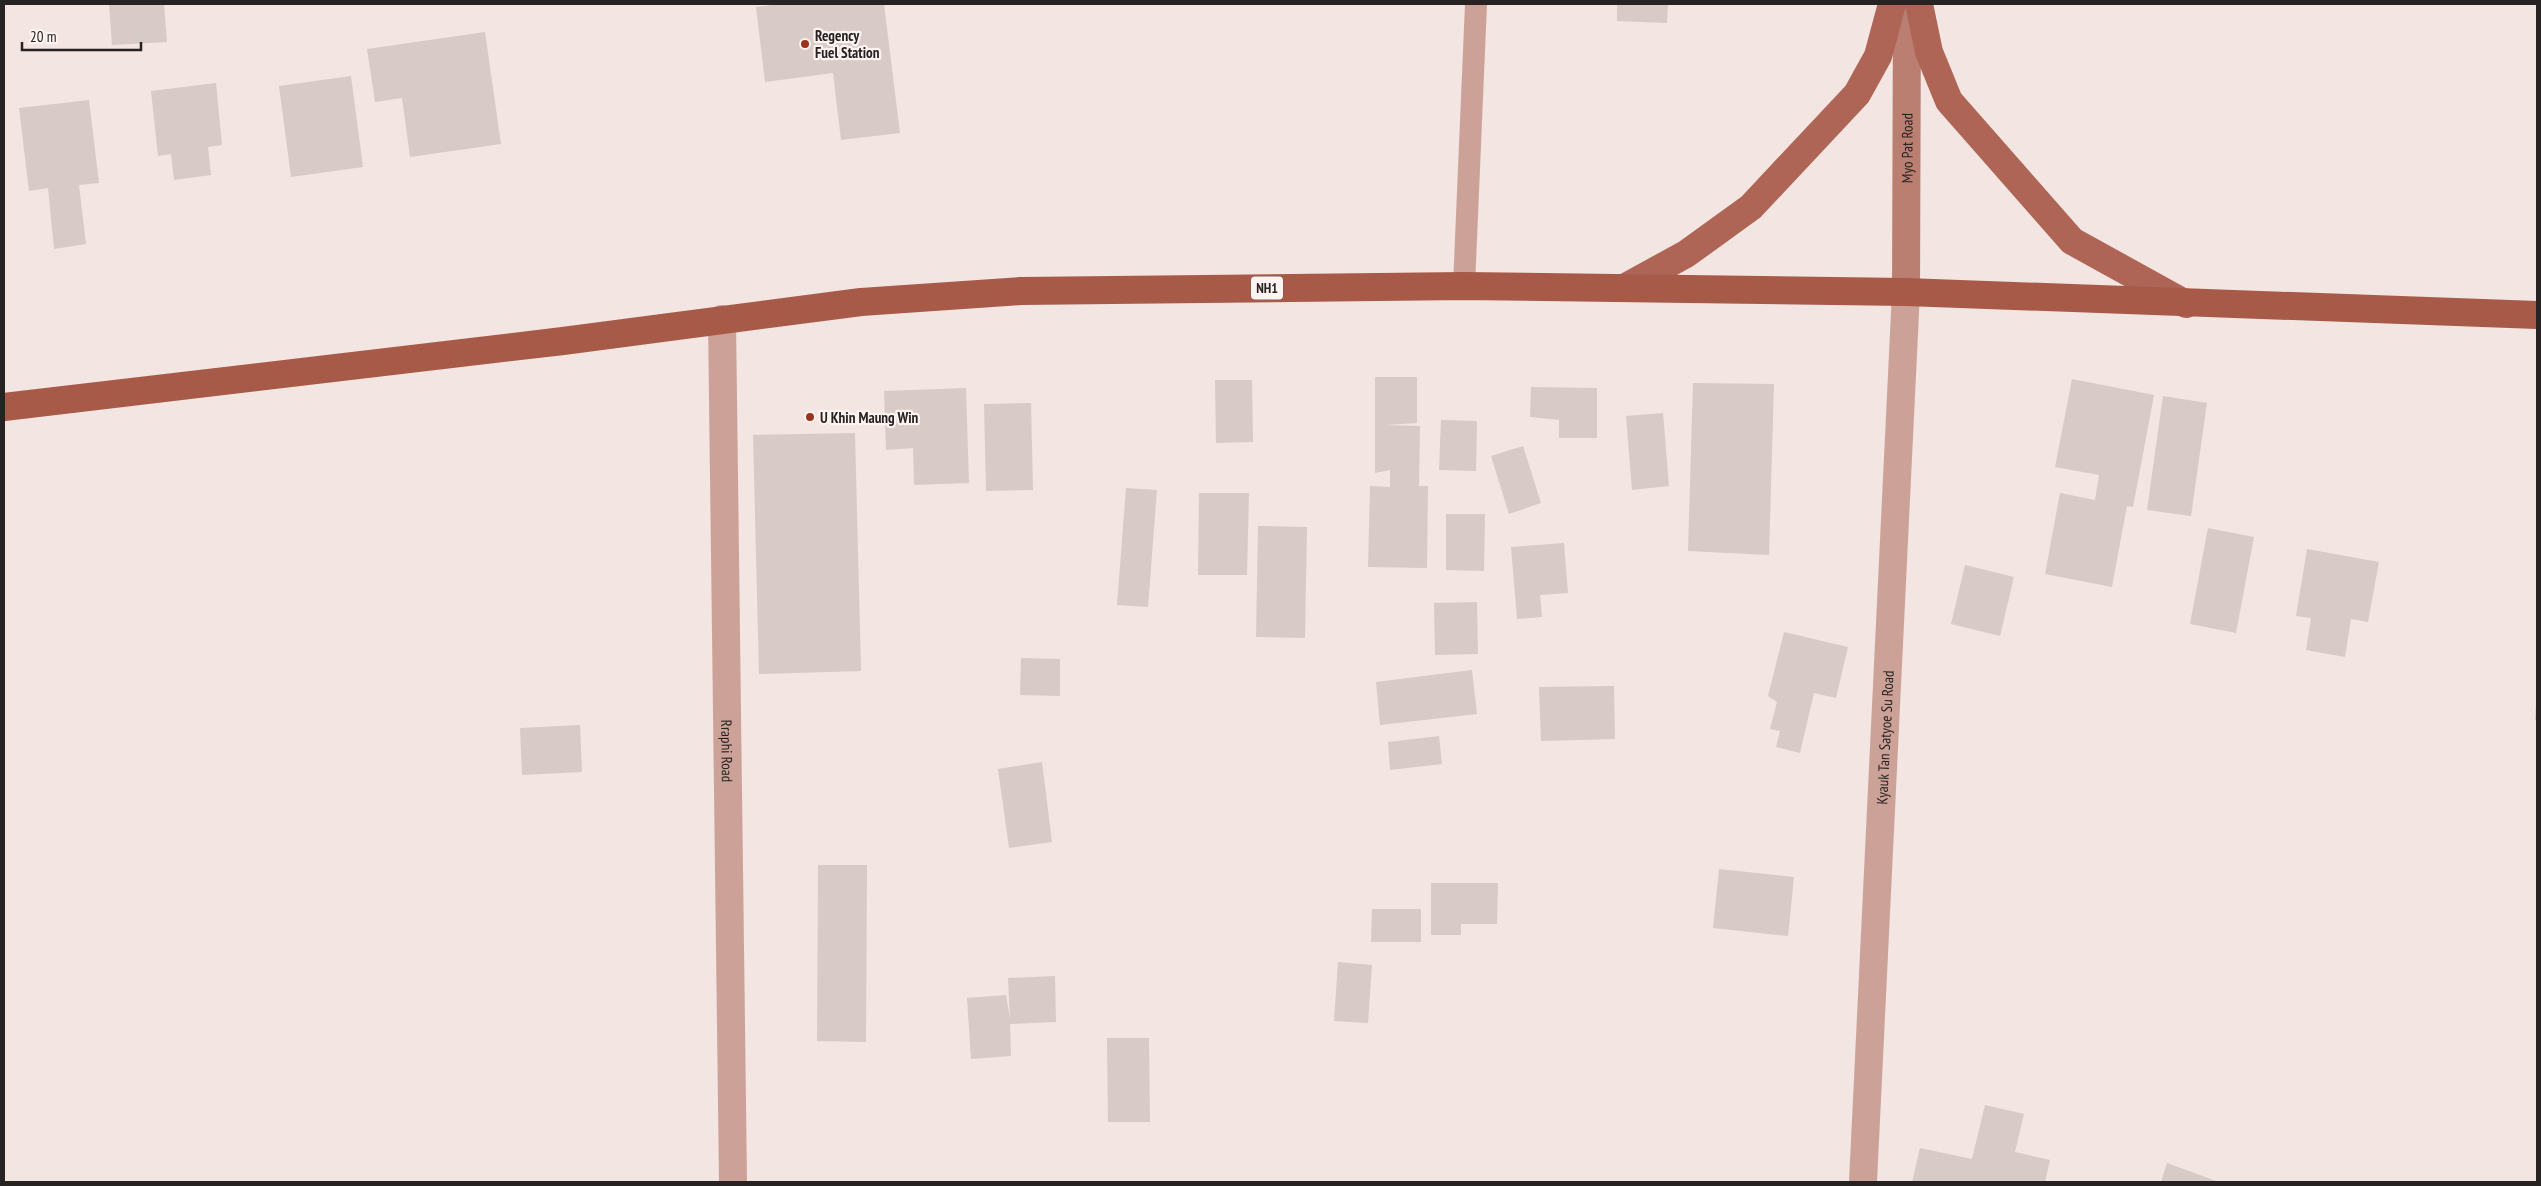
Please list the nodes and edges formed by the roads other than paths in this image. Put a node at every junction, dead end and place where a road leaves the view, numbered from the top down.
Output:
1 (1476, 4) edge
2 (1892, 4) edge
3 (1907, 4) edge
4 (1919, 4) edge
5 (1464, 286) junction
6 (1624, 288) junction
7 (1906, 292) junction
8 (2186, 304) junction
9 (2537, 315) edge
10 (722, 320) junction
11 (4, 407) edge
12 (733, 1182) edge
13 (1863, 1182) edge

1 - 5 lane
2 - 6 main road
3 - 7 main road, Myo Pat Road
4 - 8 main road
5 - 6 highway, NH1
5 - 10 highway, NH1
6 - 7 highway, NH1
7 - 8 highway, NH1
7 - 13 street, Kyauk Tan Satyoe Su Road
8 - 9 highway, NH1
10 - 11 highway, NH1
10 - 12 street, Rraphi Road

